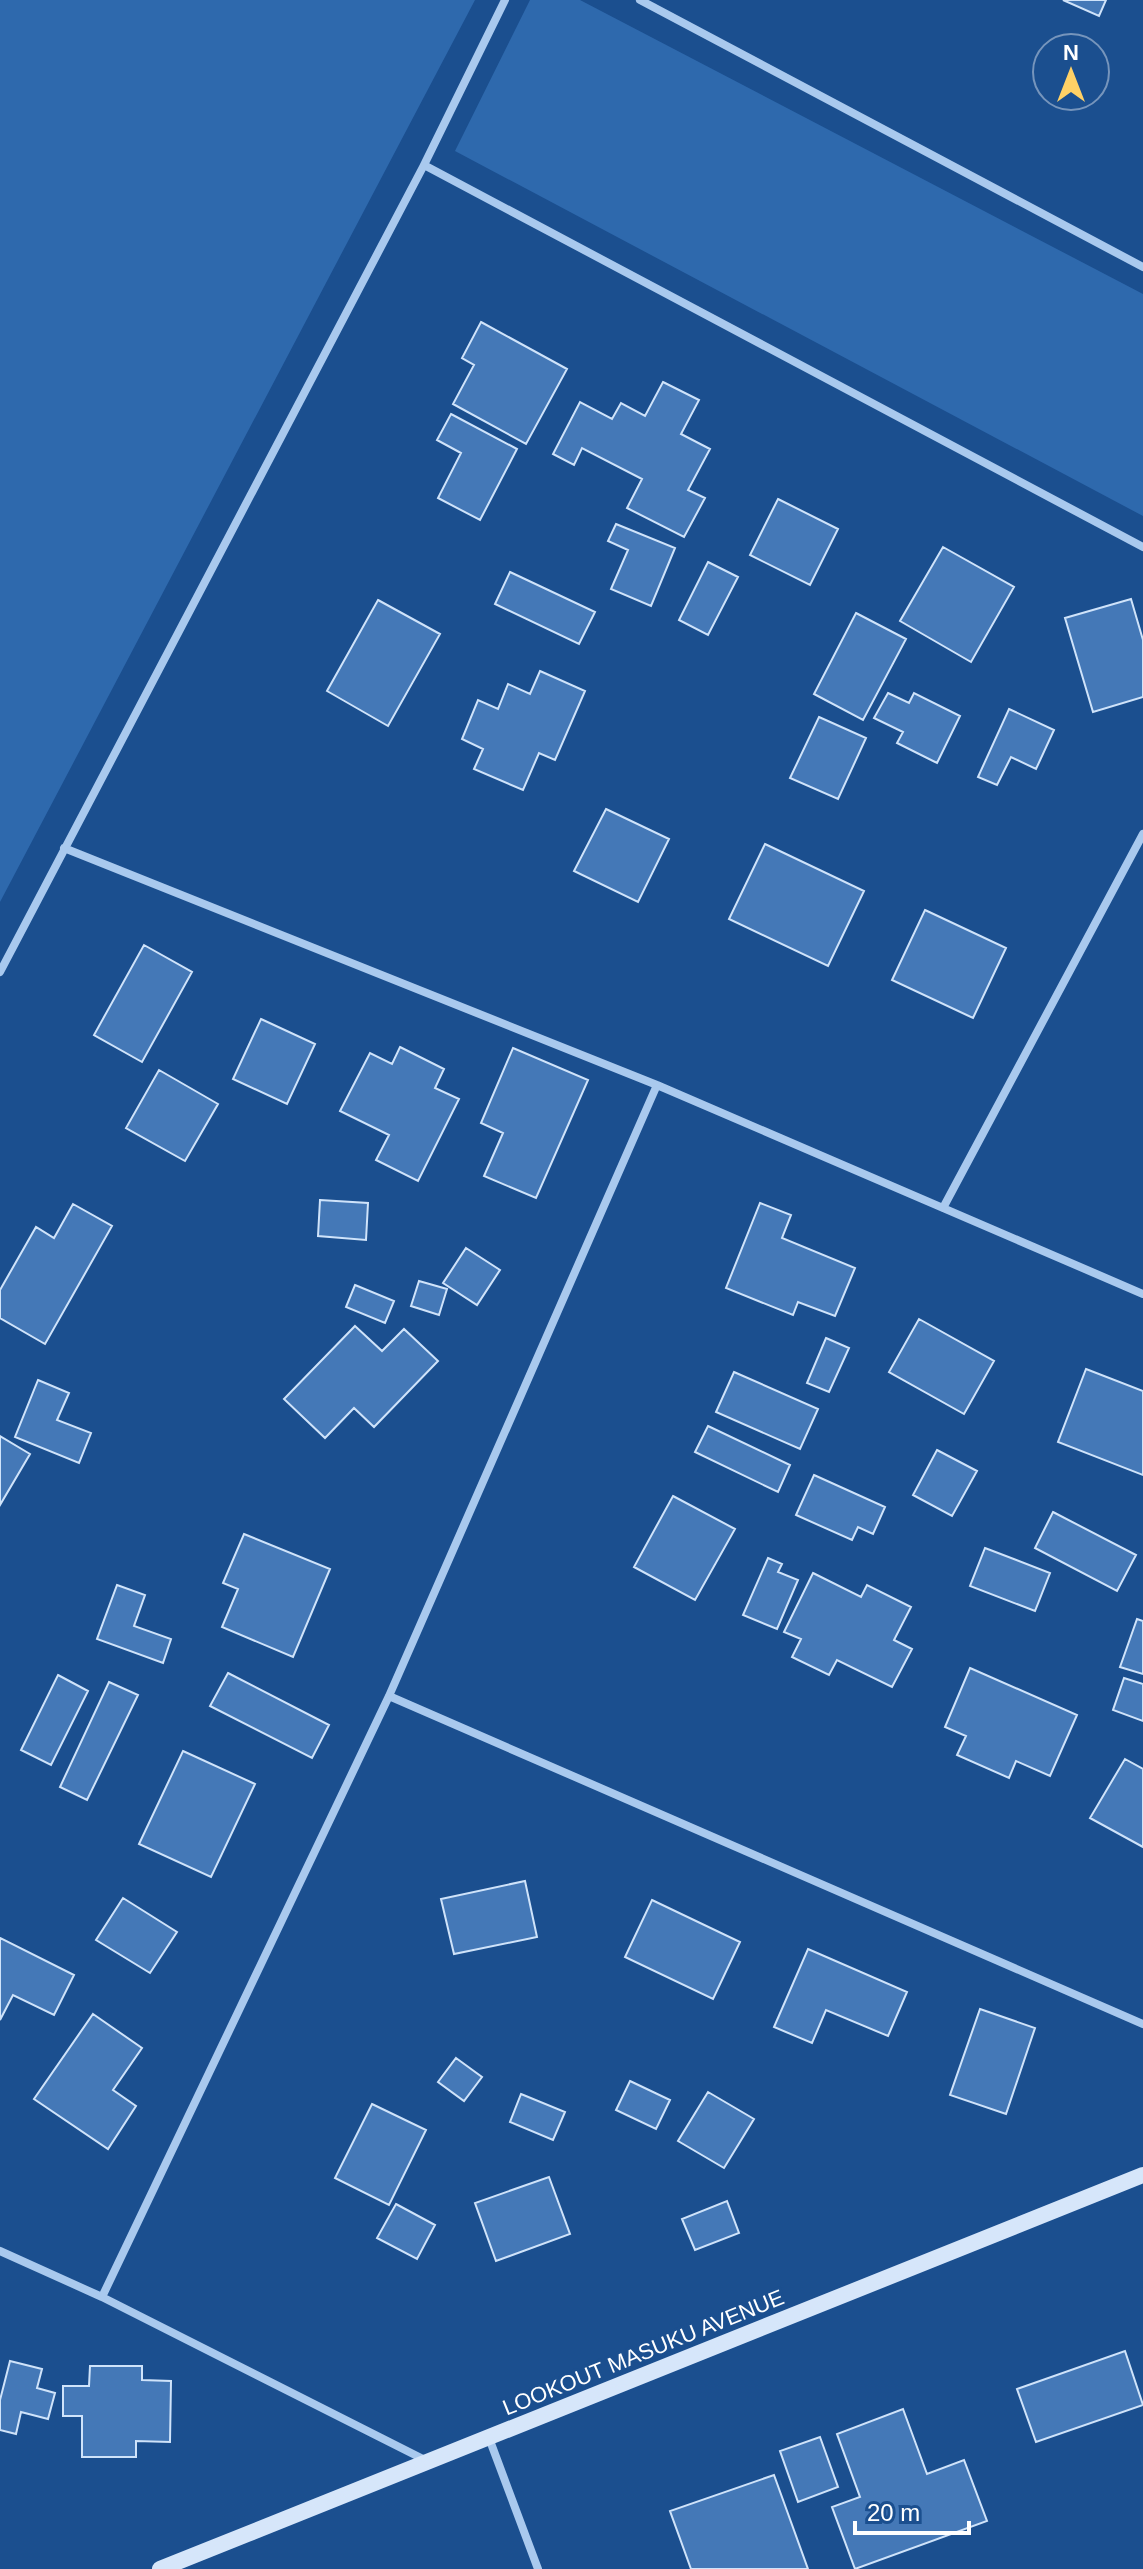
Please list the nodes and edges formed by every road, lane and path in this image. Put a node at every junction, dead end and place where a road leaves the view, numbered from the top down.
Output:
1 (505, 0) edge
2 (640, 0) edge
3 (424, 165) junction
4 (1143, 267) edge
5 (1143, 547) edge
6 (1143, 834) edge
7 (64, 848) junction
8 (0, 972) edge
9 (657, 1085) junction
10 (943, 1208) junction
11 (1143, 1294) edge
12 (389, 1696) junction
13 (1143, 2024) edge
14 (1143, 2175) edge
15 (0, 2251) edge
16 (102, 2297) junction
17 (489, 2438) junction
18 (429, 2462) junction
19 (160, 2569) edge
20 (538, 2569) edge

1 - 3 street
2 - 4 street
3 - 5 street
3 - 7 street
6 - 10 street
7 - 8 street
7 - 9 street
9 - 10 street
9 - 12 street
10 - 11 street
12 - 13 street
12 - 16 street
14 - 17 street, LOOKOUT MASUKU AVENUE
15 - 16 street
16 - 18 street
17 - 18 street, LOOKOUT MASUKU AVENUE
17 - 20 street
18 - 19 street, LOOKOUT MASUKU AVENUE

